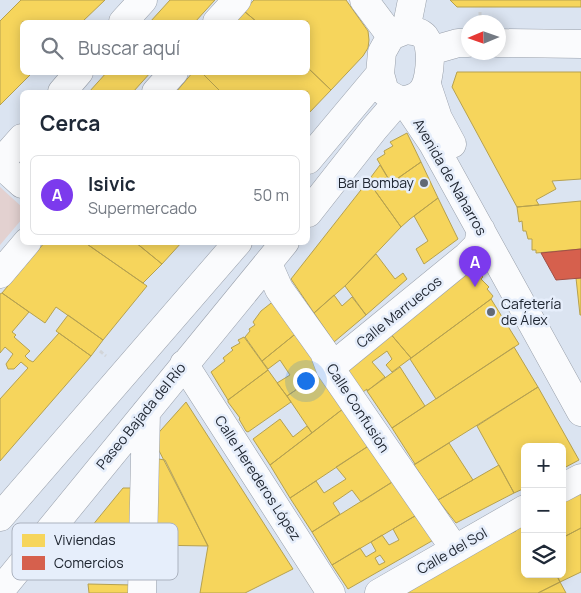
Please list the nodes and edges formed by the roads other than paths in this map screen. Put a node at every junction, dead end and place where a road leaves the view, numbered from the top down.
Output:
1 (143, 0) edge
2 (237, 0) edge
3 (364, 0) edge
4 (412, 0) edge
5 (125, 20) edge
6 (219, 20) edge
7 (399, 33) junction
8 (461, 42) edge
9 (506, 43) edge
10 (581, 44) edge
11 (430, 51) junction
12 (380, 74) junction
13 (77, 75) edge
14 (171, 75) edge
15 (427, 85) junction
16 (64, 90) edge
17 (158, 90) edge
18 (402, 100) junction
19 (20, 140) edge
20 (310, 158) edge
21 (0, 164) edge
22 (20, 182) edge
23 (310, 210) edge
24 (481, 230) junction
25 (24, 245) edge
26 (235, 245) edge
27 (282, 245) edge
28 (268, 264) junction
29 (0, 274) edge
30 (184, 364) junction
31 (330, 368) junction
32 (581, 380) edge
33 (146, 412) junction
34 (581, 412) edge
35 (581, 478) edge
36 (566, 486) edge
37 (521, 511) edge
38 (0, 517) edge
39 (55, 523) edge
40 (144, 523) edge
41 (454, 548) junction
42 (12, 576) edge
43 (142, 580) edge
44 (0, 591) edge
45 (142, 593) edge
46 (331, 593) edge
47 (379, 593) edge

1 - 5 street
2 - 6 street
3 - 7 street
4 - 7 street
7 - 11 street
7 - 12 street
8 - 11 street
9 - 10 street
11 - 15 street
12 - 18 street
12 - 20 street
13 - 16 street
14 - 17 street
15 - 18 street
15 - 32 street, Avenida de Naharros
18 - 23 street
18 - 24 street, Avenida de Naharros
19 - 21 street
21 - 22 street
24 - 31 street, Calle Marruecos
24 - 34 street, Avenida de Naharros
25 - 29 street
26 - 38 street
27 - 28 street, Paseo Bajada del Río
28 - 30 street, Paseo Bajada del Río
28 - 31 street, Calle Confusión
30 - 33 street, Paseo Bajada del Río
30 - 46 street, Calle Herederos López
31 - 41 street, Calle Confusión
33 - 39 street, Paseo Bajada del Río
33 - 40 street
35 - 36 street
37 - 41 street, Calle del Sol
41 - 47 street, Calle del Sol
42 - 44 street, Paseo Bajada del Río
43 - 45 street

